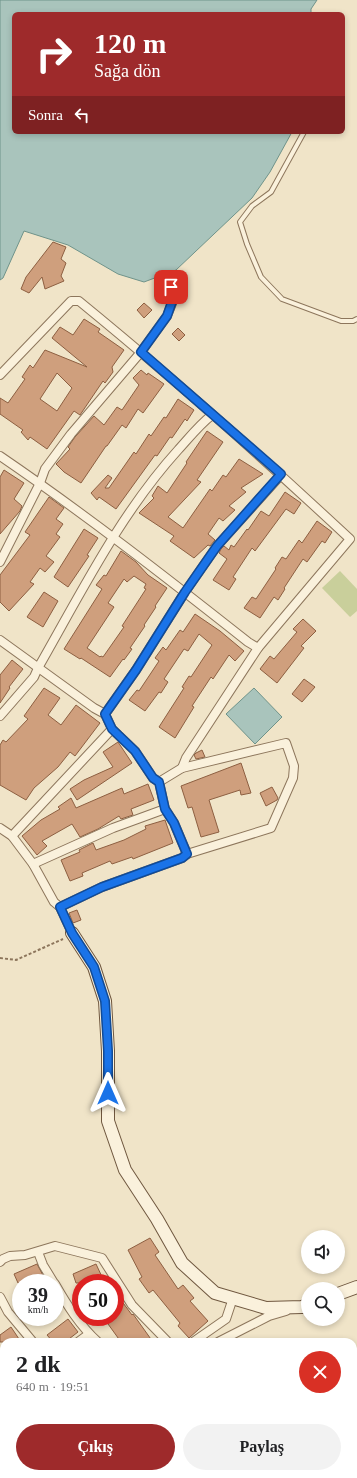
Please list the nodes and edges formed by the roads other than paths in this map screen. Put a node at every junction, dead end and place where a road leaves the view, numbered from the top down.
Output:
1 (303, 134) edge
2 (168, 278) dead end
3 (357, 320) edge
4 (141, 352) junction
5 (0, 374) edge
6 (212, 415) junction
7 (0, 456) edge
8 (281, 474) junction
9 (40, 483) junction
10 (113, 538) junction
11 (0, 562) edge
12 (185, 592) junction
13 (0, 640) edge
14 (258, 648) junction
15 (38, 668) junction
16 (105, 714) junction
17 (0, 716) edge
18 (112, 729) junction
19 (182, 768) junction
20 (159, 782) junction
21 (165, 809) junction
22 (0, 828) edge
23 (12, 836) junction
24 (187, 854) junction
25 (33, 864) junction
26 (60, 907) junction
27 (72, 933) joint
28 (38, 1252) junction
29 (0, 1262) edge
30 (49, 1274) edge
31 (357, 1287) edge
32 (345, 1291) edge
33 (0, 1297) edge
34 (233, 1298) junction
35 (64, 1300) edge
36 (301, 1306) edge
37 (301, 1307) edge
38 (89, 1334) junction
39 (30, 1338) edge
40 (84, 1338) edge
41 (94, 1338) edge
42 (164, 1338) edge
43 (199, 1338) edge
44 (227, 1338) edge

1 - 3 lane
2 - 4 street
4 - 5 street
4 - 6 street
4 - 9 street
6 - 8 street
6 - 10 street
7 - 9 street
8 - 12 street
8 - 14 street
9 - 10 street
9 - 11 street
10 - 12 street
10 - 15 street
12 - 14 street
12 - 16 street
13 - 15 street
14 - 19 street
15 - 16 street
15 - 17 street
16 - 18 street
18 - 20 street
18 - 23 street
19 - 20 street
19 - 24 street
20 - 21 street
21 - 24 street
21 - 25 street
22 - 23 street
23 - 25 street
24 - 26 street
25 - 26 street
26 - 27 street
27 - 34 main road
28 - 29 street
28 - 30 street
28 - 42 street
31 - 32 main road
33 - 39 street
34 - 36 main road
34 - 43 street
35 - 38 street
37 - 44 street
38 - 40 street
38 - 41 street

